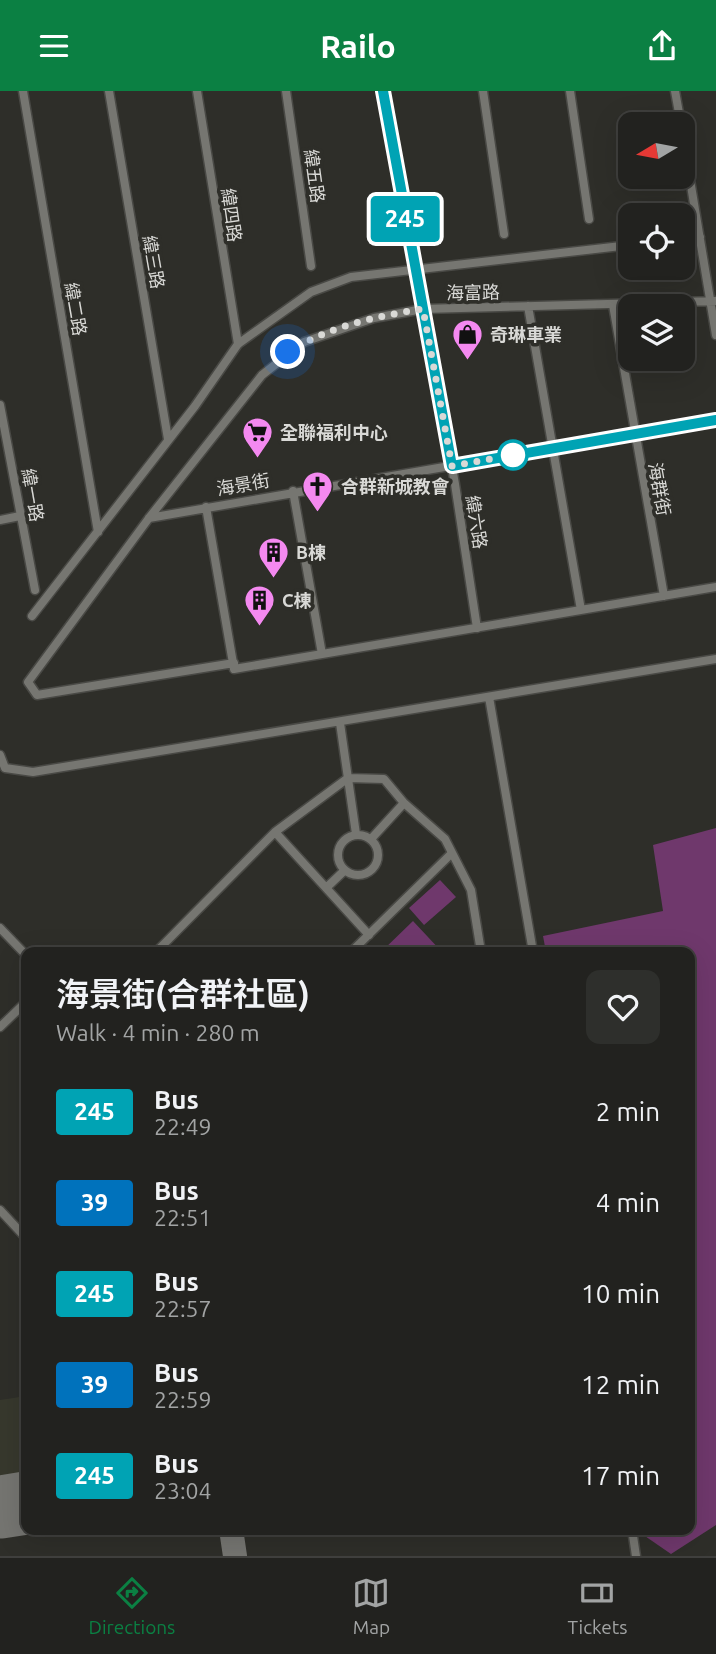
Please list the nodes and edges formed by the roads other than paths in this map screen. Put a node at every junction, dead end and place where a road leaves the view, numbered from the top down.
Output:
1 (23, 91) edge
2 (109, 91) edge
3 (197, 91) edge
4 (286, 91) edge
5 (383, 91) edge
6 (483, 91) edge
7 (570, 91) edge
8 (675, 91) edge
9 (679, 112) edge
10 (692, 189) edge
11 (589, 219) dead end
12 (505, 234) dead end
13 (700, 237) junction
14 (695, 238) edge
15 (618, 246) edge
16 (311, 266) dead end
17 (414, 269) junction
18 (713, 301) edge
19 (613, 305) junction
20 (528, 306) junction
21 (423, 309) junction
22 (716, 335) edge
23 (238, 344) junction
24 (0, 405) edge
25 (716, 420) edge
26 (634, 434) junction
27 (168, 439) junction
28 (552, 448) junction
29 (452, 466) junction
30 (293, 491) junction
31 (206, 507) junction
32 (20, 516) junction
33 (149, 517) junction
34 (0, 520) edge
35 (98, 532) junction
36 (716, 587) edge
37 (35, 590) dead end
38 (664, 596) junction
39 (582, 610) junction
40 (32, 616) dead end
41 (477, 628) junction
42 (322, 654) junction
43 (716, 659) edge
44 (234, 666) junction
45 (489, 697) junction
46 (340, 723) junction
47 (0, 755) edge
48 (3, 770) edge
49 (348, 778) junction
50 (404, 803) junction
51 (275, 832) junction
52 (356, 834) junction
53 (371, 839) junction
54 (452, 853) junction
55 (345, 870) junction
56 (326, 888) junction
57 (0, 928) edge
58 (369, 935) junction
59 (161, 947) edge
60 (356, 947) edge
61 (480, 947) edge
62 (532, 947) edge
63 (21, 950) edge
64 (21, 1007) edge
65 (0, 1027) edge
66 (0, 1210) edge
67 (21, 1233) edge
68 (633, 1535) edge
69 (636, 1556) edge

1 - 35 street, 緯二路
2 - 27 street, 緯三路
3 - 23 street, 緯四路
4 - 16 street, 緯五路
5 - 17 street, 緯六路
6 - 12 street
7 - 11 street
8 - 9 street
10 - 13 street
13 - 14 street
13 - 18 street
15 - 17 street
17 - 21 street, 緯六路
17 - 23 street
18 - 19 street, 海富路
18 - 22 street
19 - 20 street, 海富路
19 - 26 street, 海群街
20 - 21 street, 海富路
20 - 28 street
21 - 29 street, 緯六路
21 - 33 street, 海富路
23 - 27 street
24 - 32 street, 緯一路
25 - 26 street, 海景街
26 - 28 street, 海景街
26 - 38 street, 海群街
27 - 35 street
28 - 29 street, 海景街
28 - 39 street
29 - 30 street, 海景街
29 - 41 street, 緯六路
30 - 31 street, 海景街
30 - 42 street
31 - 33 street, 海景街
31 - 44 street
32 - 34 street
32 - 37 street, 緯一路
33 - 44 street, 海富路
35 - 40 street
36 - 38 street
38 - 39 street
39 - 41 street
41 - 42 street
42 - 44 street
43 - 45 street
45 - 46 street
45 - 62 street
46 - 48 street
46 - 49 street
47 - 48 street
49 - 50 street
49 - 51 street
49 - 52 street
50 - 53 street
50 - 54 street
51 - 56 street
51 - 59 street
52 - 53 street
52 - 55 street
53 - 55 street
54 - 58 street
54 - 61 street
55 - 56 street
56 - 58 street
57 - 63 street
58 - 60 street
64 - 65 street
66 - 67 street
68 - 69 street

